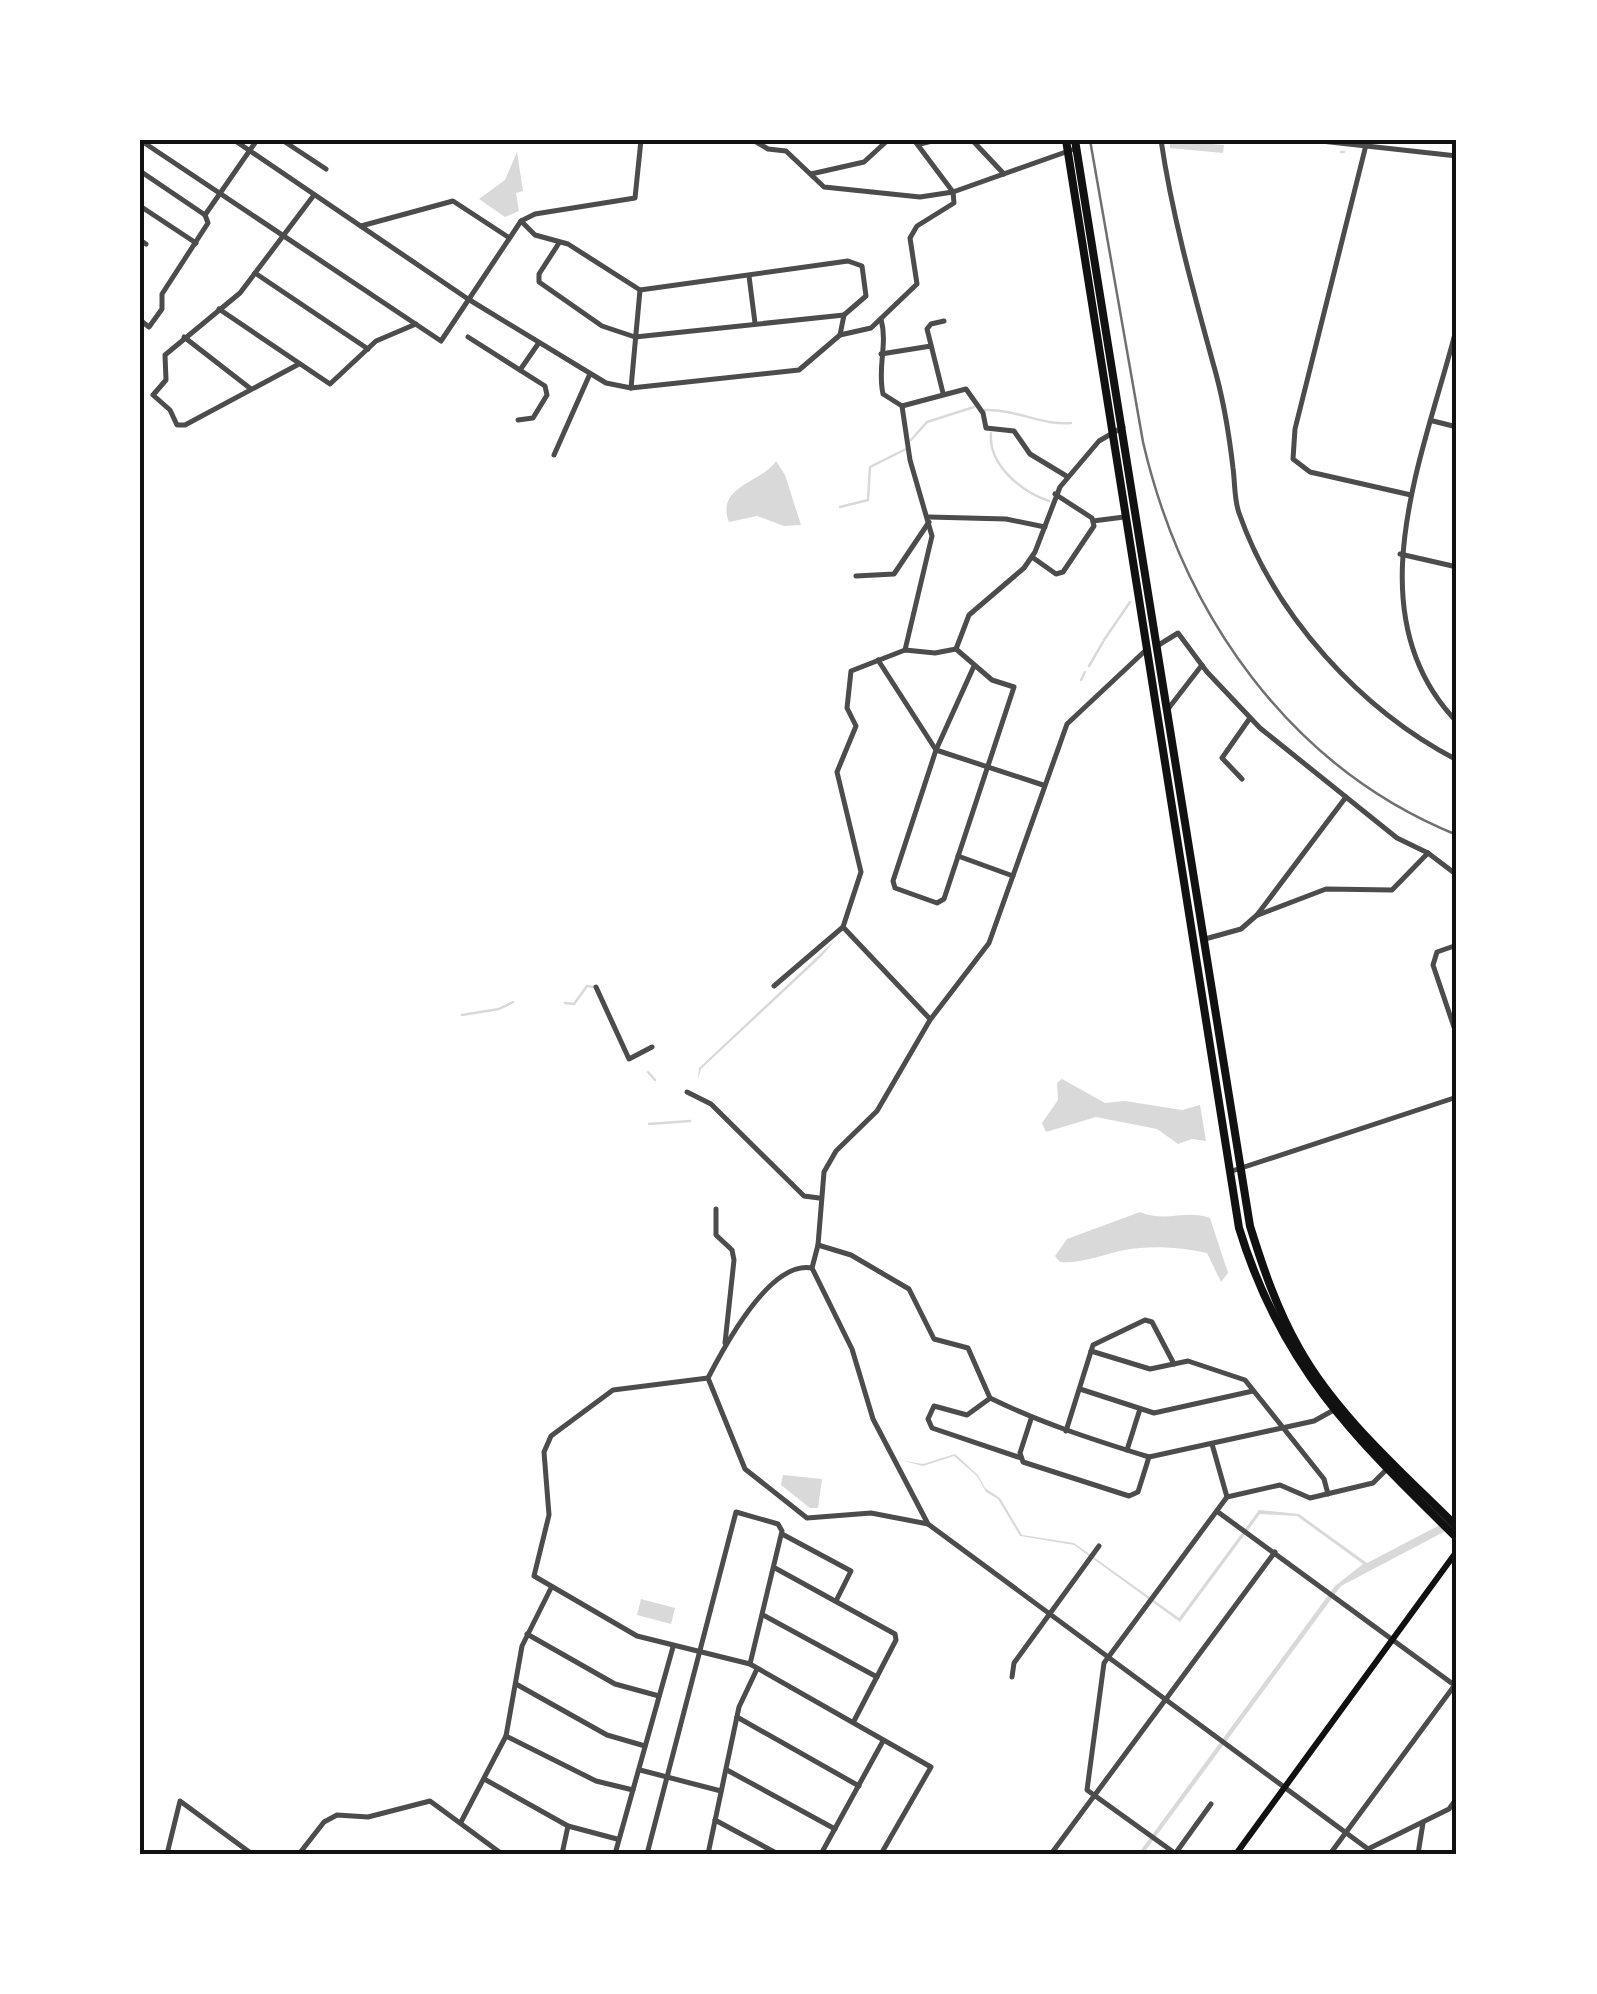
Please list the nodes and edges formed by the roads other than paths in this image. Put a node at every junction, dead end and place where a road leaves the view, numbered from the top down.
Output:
1 (140, 140) edge
2 (234, 140) edge
3 (257, 140) edge
4 (282, 140) edge
5 (641, 140) edge
6 (753, 140) edge
7 (888, 140) edge
8 (936, 140) edge
9 (972, 140) edge
10 (1066, 140) edge
11 (1161, 140) edge
12 (1312, 140) edge
13 (916, 142) edge
14 (1366, 145) junction
15 (1073, 146) edge
16 (250, 150) junction
17 (1457, 156) edge
18 (326, 169) dead end
19 (140, 171) edge
20 (811, 174) junction
21 (1004, 174) junction
22 (952, 192) junction
23 (220, 194) junction
24 (314, 194) junction
25 (140, 206) edge
26 (205, 215) junction
27 (520, 221) junction
28 (361, 226) junction
29 (284, 235) junction
30 (508, 237) junction
31 (560, 242) junction
32 (196, 243) junction
33 (255, 273) junction
34 (749, 275) junction
35 (640, 290) junction
36 (468, 298) junction
37 (219, 309) junction
38 (844, 315) junction
39 (882, 319) junction
40 (140, 320) edge
41 (944, 321) dead end
42 (755, 323) junction
43 (416, 324) junction
44 (1457, 326) edge
45 (840, 335) junction
46 (184, 337) junction
47 (468, 337) dead end
48 (635, 337) junction
49 (538, 344) junction
50 (931, 346) junction
51 (368, 349) junction
52 (881, 354) junction
53 (298, 364) junction
54 (520, 370) junction
55 (589, 376) junction
56 (631, 388) junction
57 (252, 389) junction
58 (943, 393) junction
59 (902, 406) junction
60 (518, 420) dead end
61 (1433, 421) junction
62 (1124, 427) junction
63 (1457, 427) edge
64 (1115, 432) junction
65 (554, 454) dead end
66 (1068, 477) junction
67 (1056, 494) junction
68 (1411, 495) junction
69 (1127, 516) junction
70 (929, 519) junction
71 (1093, 522) junction
72 (1045, 527) junction
73 (1400, 554) junction
74 (1032, 557) junction
75 (1457, 567) edge
76 (856, 576) dead end
77 (1159, 646) junction
78 (1147, 648) junction
79 (956, 649) junction
80 (905, 650) junction
81 (878, 660) junction
82 (1202, 665) junction
83 (974, 666) junction
84 (1168, 709) junction
85 (1250, 718) junction
86 (1457, 722) edge
87 (936, 750) junction
88 (1457, 760) edge
89 (986, 766) junction
90 (1242, 778) dead end
91 (1042, 785) junction
92 (1346, 797) junction
93 (1428, 853) junction
94 (958, 856) junction
95 (1457, 875) edge
96 (1013, 876) junction
97 (1257, 915) junction
98 (843, 926) junction
99 (1202, 939) junction
100 (1457, 944) edge
101 (596, 986) dead end
102 (774, 986) dead end
103 (930, 1020) junction
104 (1457, 1036) edge
105 (652, 1047) dead end
106 (687, 1092) dead end
107 (1457, 1098) edge
108 (1228, 1172) junction
109 (1240, 1172) junction
110 (820, 1198) junction
111 (716, 1209) dead end
112 (818, 1245) junction
113 (812, 1268) junction
114 (725, 1346) junction
115 (1091, 1351) junction
116 (1174, 1364) junction
117 (708, 1378) junction
118 (1080, 1389) junction
119 (1253, 1390) junction
120 (990, 1398) junction
121 (1140, 1409) junction
122 (1332, 1411) junction
123 (1031, 1418) junction
124 (1282, 1427) junction
125 (1066, 1431) junction
126 (1212, 1444) junction
127 (1126, 1450) junction
128 (1021, 1458) junction
129 (1149, 1458) junction
130 (1390, 1466) junction
131 (1328, 1494) junction
132 (1227, 1497) junction
133 (1218, 1512) junction
134 (928, 1524) junction
135 (1455, 1532) edge
136 (782, 1534) junction
137 (1099, 1546) dead end
138 (1457, 1550) edge
139 (1274, 1552) junction
140 (775, 1568) junction
141 (550, 1588) junction
142 (836, 1601) junction
143 (1050, 1613) junction
144 (764, 1615) junction
145 (526, 1634) junction
146 (1392, 1641) junction
147 (673, 1647) junction
148 (702, 1652) junction
149 (1109, 1658) junction
150 (750, 1664) junction
151 (758, 1668) junction
152 (877, 1677) junction
153 (1012, 1677) dead end
154 (516, 1684) junction
155 (1456, 1685) edge
156 (659, 1696) junction
157 (1165, 1700) junction
158 (737, 1717) junction
159 (854, 1721) junction
160 (506, 1736) junction
161 (884, 1741) junction
162 (645, 1746) junction
163 (640, 1770) junction
164 (727, 1770) junction
165 (664, 1777) junction
166 (486, 1780) junction
167 (859, 1786) junction
168 (1285, 1788) junction
169 (633, 1790) junction
170 (721, 1790) junction
171 (1095, 1795) junction
172 (1457, 1798) edge
173 (1212, 1804) dead end
174 (1450, 1808) junction
175 (1457, 1813) edge
176 (715, 1820) junction
177 (460, 1822) junction
178 (1423, 1822) junction
179 (568, 1826) junction
180 (835, 1830) junction
181 (1346, 1832) junction
182 (617, 1840) junction
183 (824, 1853) edge
184 (167, 1854) edge
185 (252, 1854) edge
186 (299, 1854) edge
187 (502, 1854) edge
188 (562, 1854) edge
189 (615, 1854) edge
190 (647, 1854) edge
191 (708, 1854) edge
192 (778, 1854) edge
193 (881, 1854) edge
194 (1052, 1854) edge
195 (1176, 1854) edge
196 (1236, 1854) edge
197 (1330, 1854) edge
198 (1418, 1854) edge

1 - 23 street
2 - 16 street
3 - 16 street
4 - 18 street
5 - 27 street
6 - 20 street
7 - 20 street
8 - 13 street
9 - 21 street
10 - 15 highway
11 - 88 street
12 - 14 street
13 - 22 street
14 - 17 street
14 - 68 street
15 - 21 street
15 - 62 highway
15 - 64 highway
16 - 23 street
16 - 24 street
19 - 26 street
20 - 22 street
21 - 22 street
22 - 39 street
23 - 26 street
23 - 29 street
24 - 28 street
24 - 29 street
25 - 32 street
26 - 32 street
27 - 30 street
27 - 31 street
28 - 30 street
28 - 36 street
29 - 33 street
29 - 43 street
30 - 36 street
31 - 35 street
31 - 48 street
32 - 40 street
33 - 37 street
33 - 51 street
34 - 35 street
34 - 38 street
34 - 42 street
35 - 48 street
36 - 43 street
36 - 49 street
37 - 46 street
37 - 53 street
38 - 42 street
38 - 45 street
39 - 45 street
39 - 52 street
41 - 50 street
42 - 48 street
43 - 51 street
44 - 61 street
45 - 56 street
46 - 57 street
46 - 57 street
47 - 54 street
48 - 56 street
49 - 54 street
49 - 55 street
50 - 52 street
50 - 58 street
51 - 53 street
52 - 59 street
53 - 57 street
54 - 60 street
55 - 56 street
55 - 65 street
58 - 59 street
58 - 66 street
59 - 70 street
61 - 63 street
61 - 68 street
62 - 64 street
62 - 77 highway
64 - 66 street
64 - 69 highway
66 - 67 street
67 - 71 street
67 - 72 street
68 - 73 street
69 - 71 street
69 - 78 highway
70 - 72 street
70 - 76 street
70 - 80 street
71 - 74 street
72 - 74 street
73 - 75 street
73 - 86 street
74 - 79 street
77 - 78 street
77 - 82 street
77 - 84 highway
78 - 91 street
78 - 108 highway
79 - 80 street
79 - 83 street
80 - 81 street
81 - 87 street
81 - 98 street
82 - 84 street
82 - 85 street
83 - 87 street
83 - 89 street
84 - 99 highway
85 - 90 street
85 - 92 street
87 - 89 street
87 - 94 street
89 - 91 street
89 - 94 street
91 - 96 street
92 - 93 street
92 - 97 street
93 - 95 street
93 - 97 street
94 - 96 street
96 - 103 street
97 - 99 street
98 - 102 street
98 - 103 street
99 - 109 highway
100 - 104 street
101 - 105 street
103 - 110 street
106 - 110 street
107 - 109 street
108 - 109 street
108 - 122 highway
109 - 130 highway
110 - 112 street
111 - 114 street
112 - 113 street
112 - 120 street
113 - 114 street
113 - 134 street
114 - 117 street
115 - 116 street
115 - 116 street
115 - 118 street
116 - 119 street
117 - 134 street
117 - 141 street
118 - 121 street
118 - 125 street
119 - 121 street
119 - 124 street
120 - 123 street
120 - 128 street
121 - 127 street
122 - 124 street
122 - 130 highway
123 - 125 street
123 - 128 street
124 - 126 street
124 - 131 street
125 - 127 street
126 - 129 street
126 - 132 street
127 - 129 street
128 - 129 street
130 - 131 street
130 - 135 highway
131 - 132 street
132 - 133 street
133 - 139 street
133 - 149 street
134 - 143 street
136 - 140 street
136 - 142 street
136 - 148 street
137 - 143 street
138 - 146 main road
139 - 146 street
139 - 157 street
140 - 142 street
140 - 144 street
141 - 145 street
141 - 147 street
142 - 152 street
143 - 149 street
143 - 153 street
144 - 150 street
144 - 152 street
145 - 154 street
145 - 156 street
146 - 155 street
146 - 168 main road
147 - 148 street
147 - 156 street
148 - 150 street
148 - 165 street
149 - 157 street
149 - 171 street
150 - 151 street
151 - 158 street
151 - 159 street
152 - 159 street
154 - 160 street
154 - 162 street
155 - 181 street
156 - 162 street
157 - 168 street
157 - 171 street
158 - 164 street
158 - 167 street
159 - 161 street
160 - 166 street
160 - 169 street
161 - 167 street
161 - 193 street
162 - 163 street
163 - 165 street
163 - 169 street
164 - 170 street
164 - 180 street
165 - 170 street
165 - 190 street
166 - 177 street
166 - 179 street
167 - 180 street
168 - 181 street
168 - 196 main road
169 - 182 street
170 - 176 street
171 - 194 street
171 - 195 street
172 - 174 street
173 - 195 street
174 - 175 street
174 - 178 street
176 - 191 street
176 - 192 street
177 - 186 street
177 - 187 street
178 - 181 street
178 - 198 street
179 - 182 street
179 - 188 street
180 - 183 street
181 - 197 street
182 - 189 street
184 - 185 street

